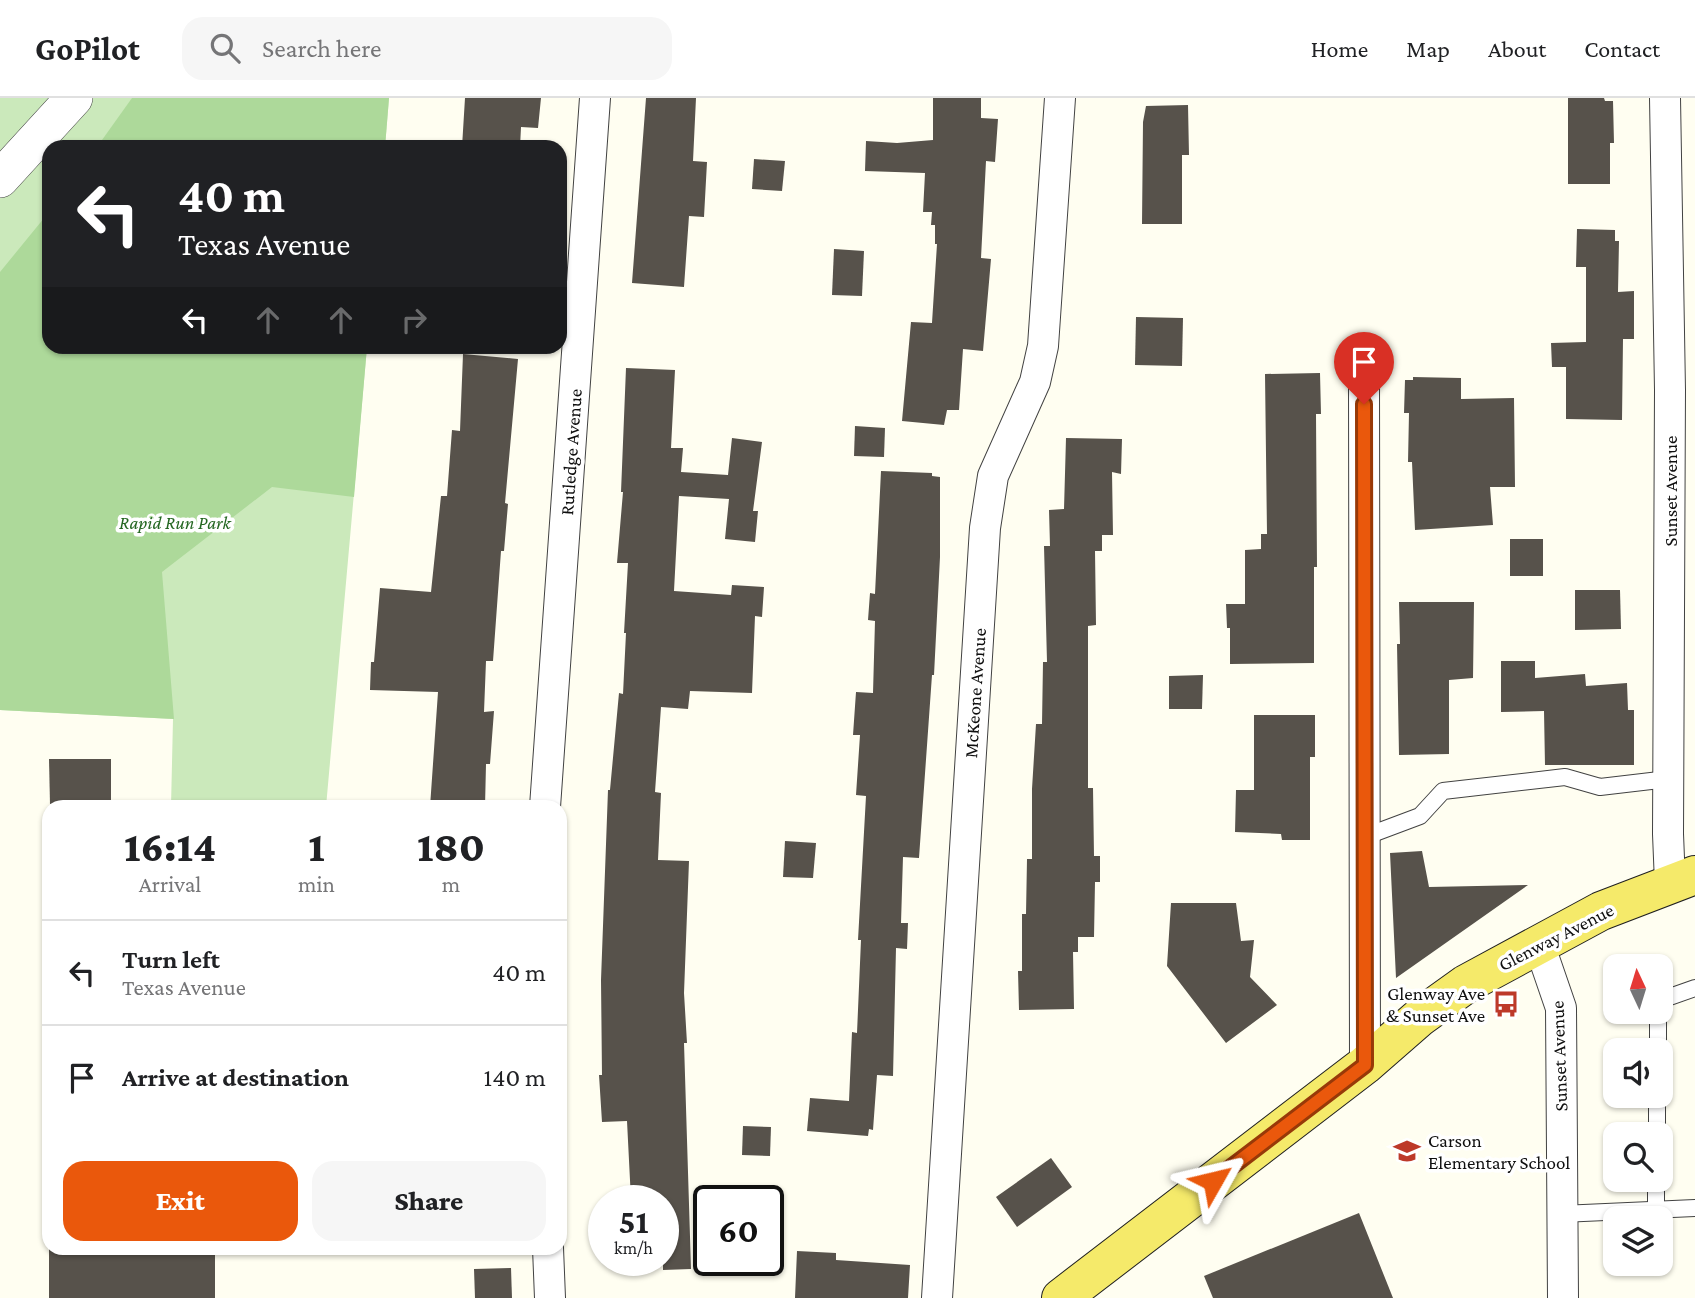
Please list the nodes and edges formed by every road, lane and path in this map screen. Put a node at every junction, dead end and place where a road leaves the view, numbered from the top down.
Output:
1 (74, 98) edge
2 (595, 98) edge
3 (1060, 98) edge
4 (1665, 98) edge
5 (0, 179) edge
6 (1364, 377) dead end
7 (1668, 779) junction
8 (545, 800) edge
9 (1364, 837) junction
10 (1682, 879) edge
11 (1539, 944) junction
12 (1695, 988) edge
13 (1673, 996) edge
14 (1365, 1065) junction
15 (1695, 1208) edge
16 (1673, 1209) edge
17 (1603, 1212) edge
18 (1561, 1214) junction
19 (548, 1255) edge
20 (550, 1298) edge
21 (937, 1298) edge
22 (1061, 1298) edge
23 (1563, 1298) edge

1 - 5 street
2 - 8 street, Rutledge Avenue
3 - 21 street, McKeone Avenue
4 - 7 street, Sunset Avenue
6 - 9 street
7 - 9 lane
7 - 10 street, Sunset Avenue
9 - 14 street
10 - 11 main road, Glenway Avenue
11 - 14 main road, Glenway Avenue
11 - 18 street, Sunset Avenue
12 - 13 lane
14 - 22 main road, Glenway Avenue
15 - 16 lane
17 - 18 lane
18 - 23 street, Sunset Avenue
19 - 20 street

